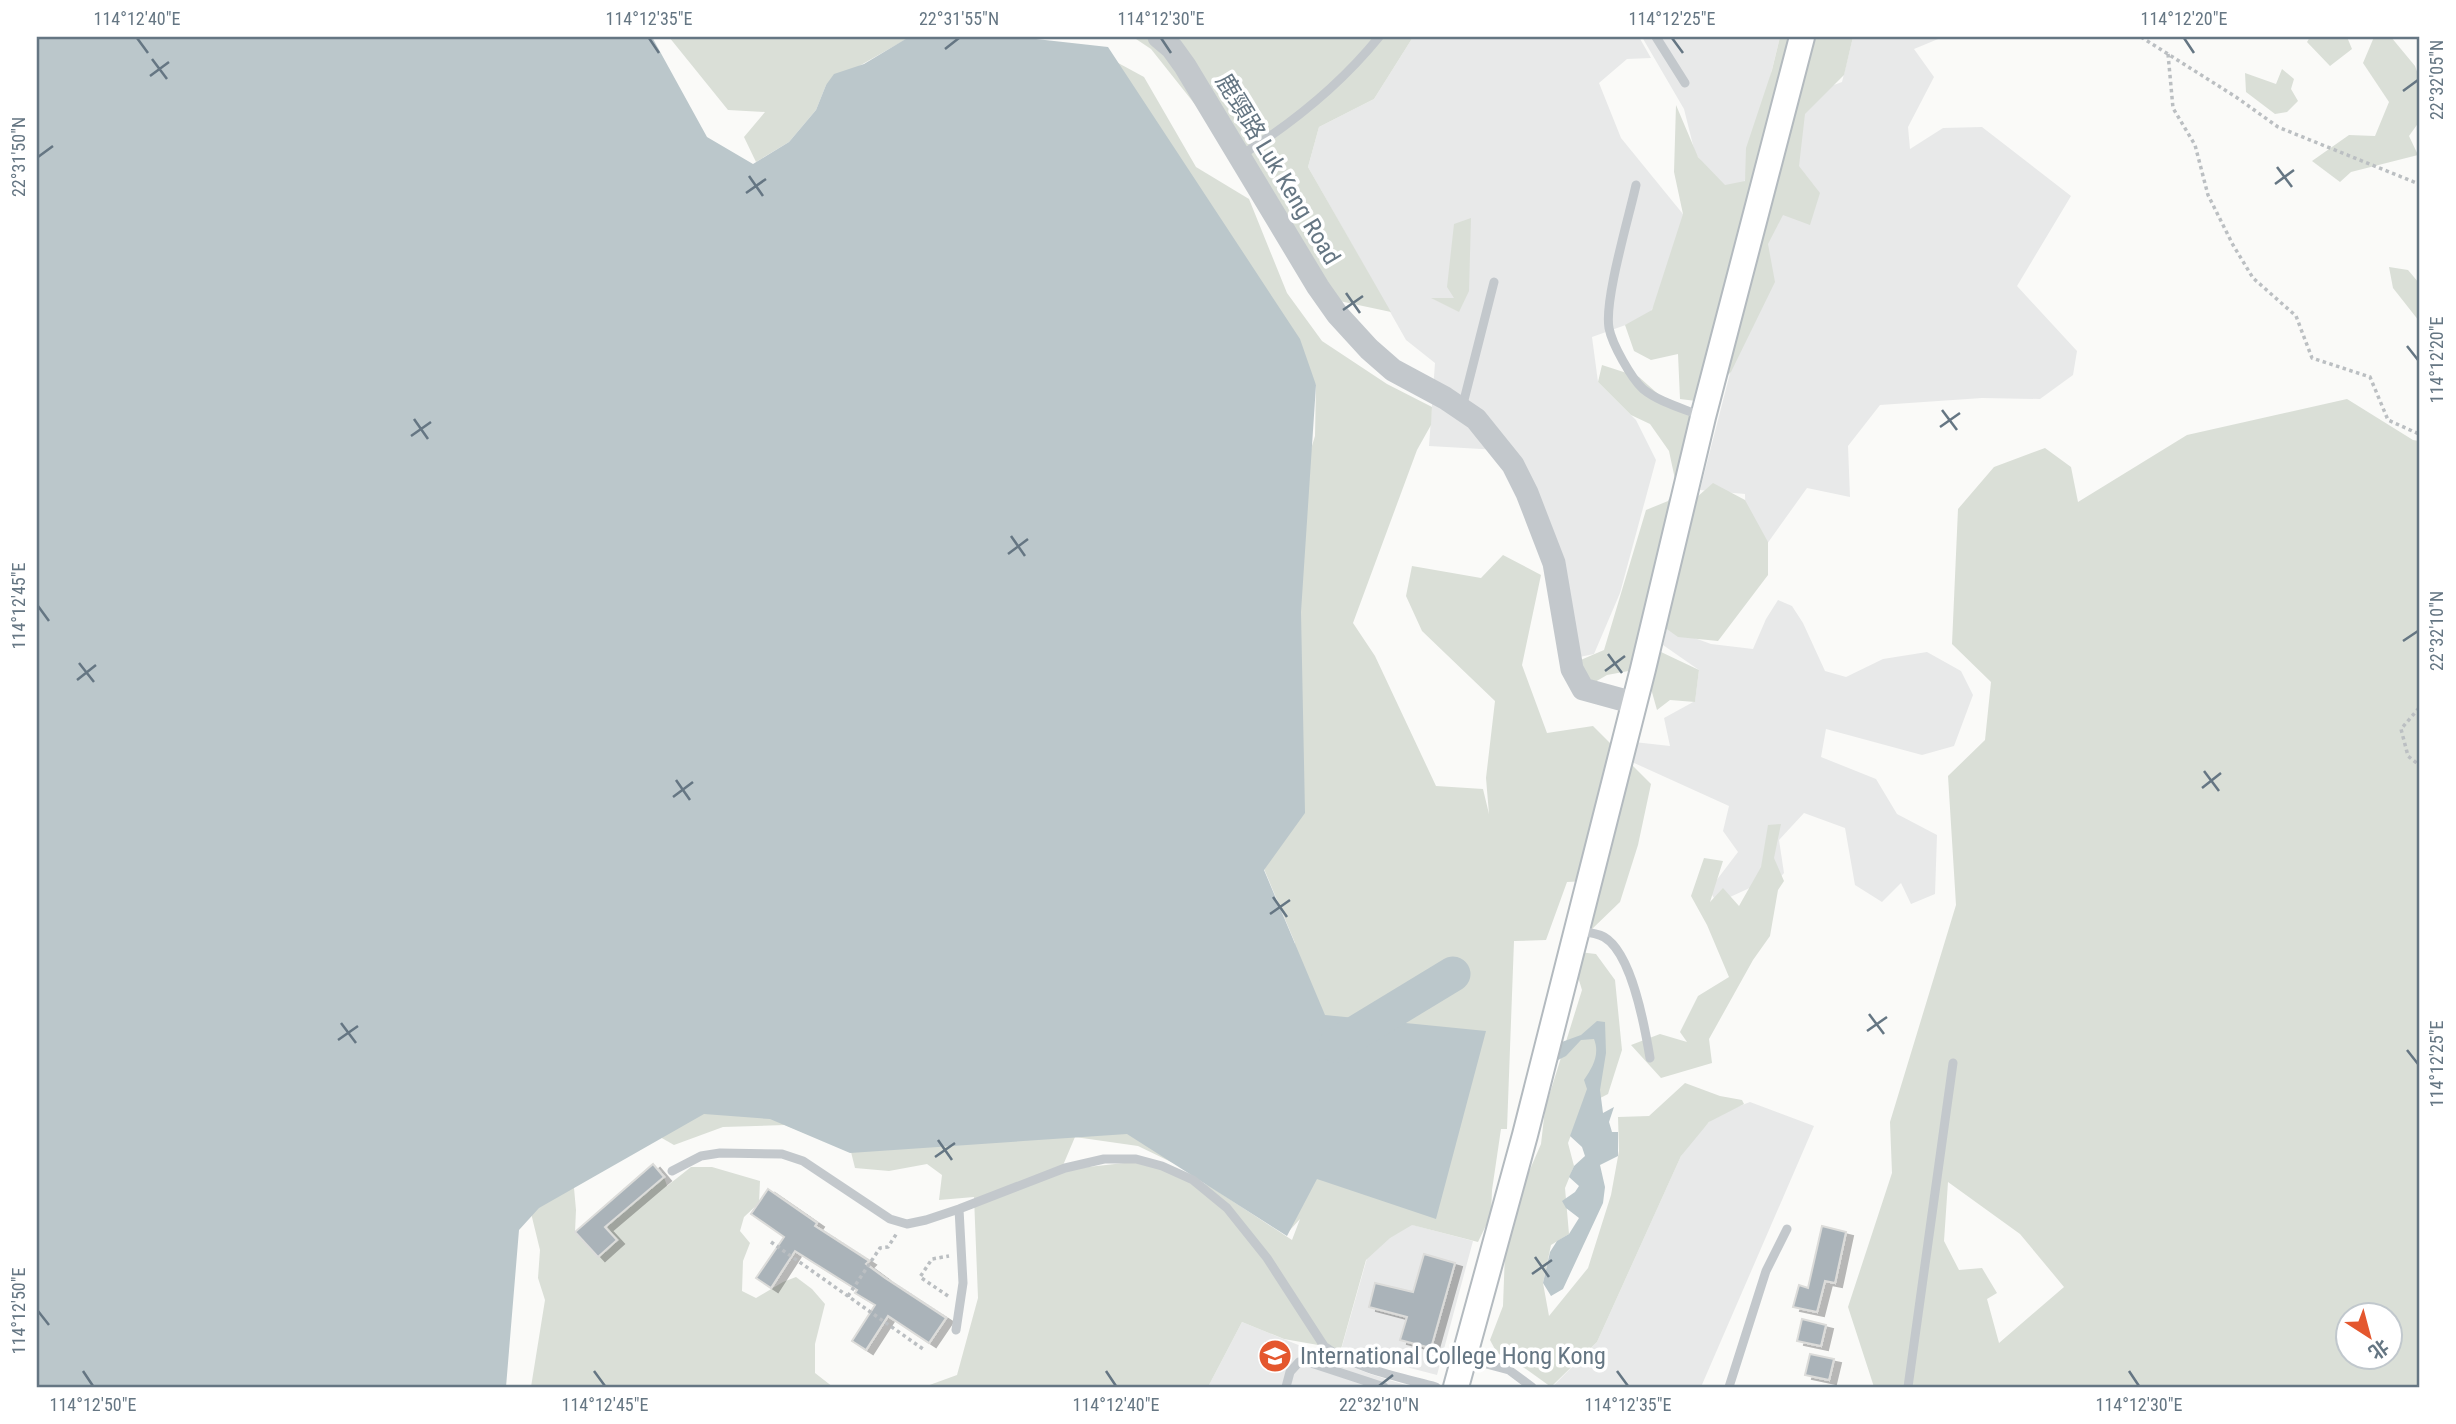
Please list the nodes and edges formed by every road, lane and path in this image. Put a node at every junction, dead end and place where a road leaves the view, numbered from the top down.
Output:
1 (1159, 37) edge
2 (1379, 37) edge
3 (1656, 37) edge
4 (1802, 37) edge
5 (2141, 37) edge
6 (2168, 54) junction
7 (1685, 83) dead end
8 (1240, 156) junction
9 (2419, 184) edge
10 (1636, 185) dead end
11 (1494, 282) dead end
12 (1462, 408) junction
13 (1703, 417) junction
14 (2419, 434) edge
15 (1634, 703) junction
16 (2419, 708) edge
17 (2419, 765) edge
18 (1576, 931) junction
19 (1650, 1058) dead end
20 (1953, 1063) dead end
21 (672, 1171) dead end
22 (959, 1209) junction
23 (1787, 1229) dead end
24 (771, 1242) dead end
25 (888, 1247) dead end
26 (961, 1254) junction
27 (848, 1296) junction
28 (949, 1296) dead end
29 (956, 1330) dead end
30 (923, 1349) dead end
31 (1462, 1357) junction
32 (1286, 1387) edge
33 (1384, 1387) edge
34 (1436, 1387) edge
35 (1456, 1387) edge
36 (1532, 1387) edge
37 (1729, 1387) edge
38 (1909, 1387) edge

1 - 8 street, 鹿頸路 Luk Keng Road
2 - 8 lane
3 - 7 lane
4 - 13 main road
5 - 6 path
6 - 9 path
6 - 14 path
8 - 12 street, 鹿頸路 Luk Keng Road
10 - 13 lane
11 - 12 lane
12 - 15 street, 鹿頸路 Luk Keng Road
13 - 15 main road
15 - 18 main road
16 - 17 path
18 - 19 lane
18 - 31 main road
20 - 38 lane
21 - 22 lane
22 - 26 lane
22 - 34 lane
23 - 37 lane
24 - 27 path
25 - 27 path
26 - 28 path
26 - 29 lane
27 - 30 path
31 - 35 main road
31 - 36 lane
32 - 33 lane

